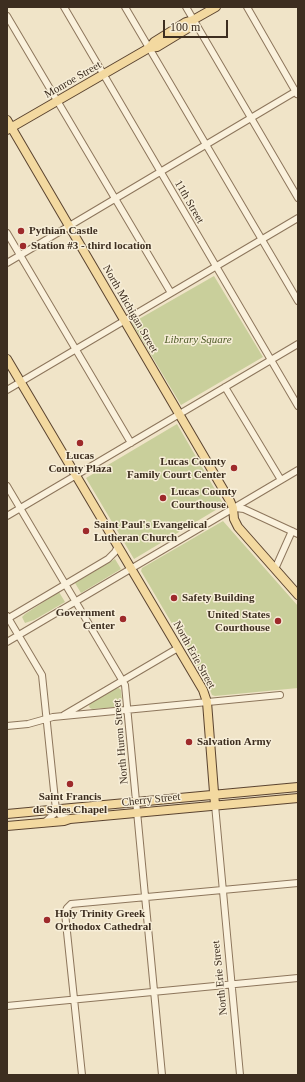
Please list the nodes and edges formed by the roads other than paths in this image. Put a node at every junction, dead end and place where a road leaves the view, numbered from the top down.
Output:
1 (64, 7) edge
2 (124, 7) edge
3 (186, 7) edge
4 (216, 7) edge
5 (246, 7) edge
6 (7, 16) edge
7 (193, 20) junction
8 (149, 48) junction
9 (103, 75) junction
10 (297, 92) edge
11 (57, 102) junction
12 (251, 118) junction
13 (8, 126) edge
14 (205, 145) junction
15 (160, 172) junction
16 (298, 198) edge
17 (114, 199) junction
18 (298, 218) edge
19 (68, 226) junction
20 (7, 232) edge
21 (261, 240) junction
22 (20, 255) junction
23 (7, 263) edge
24 (216, 267) junction
25 (170, 293) junction
26 (298, 301) edge
27 (124, 321) junction
28 (298, 344) edge
29 (77, 349) junction
30 (7, 359) edge
31 (271, 360) junction
32 (20, 382) junction
33 (226, 387) junction
34 (7, 390) edge
35 (298, 406) edge
36 (179, 414) junction
37 (131, 443) junction
38 (298, 470) edge
39 (76, 476) junction
40 (281, 480) junction
41 (7, 486) edge
42 (20, 508) junction
43 (233, 508) junction
44 (7, 516) edge
45 (295, 533) edge
46 (118, 546) junction
47 (132, 568) junction
48 (275, 568) junction
49 (65, 585) junction
50 (298, 595) edge
51 (75, 602) junction
52 (7, 618) edge
53 (18, 635) junction
54 (7, 642) edge
55 (178, 648) junction
56 (122, 680) junction
57 (280, 695) dead end
58 (207, 702) junction
59 (128, 710) junction
60 (62, 716) junction
61 (47, 718) junction
62 (7, 726) edge
63 (298, 787) edge
64 (215, 795) junction
65 (298, 798) edge
66 (136, 802) junction
67 (216, 805) junction
68 (7, 810) edge
69 (56, 810) junction
70 (34, 811) junction
71 (137, 813) junction
72 (7, 814) edge
73 (70, 819) junction
74 (44, 823) junction
75 (7, 826) edge
76 (298, 883) edge
77 (223, 890) junction
78 (145, 897) junction
79 (298, 978) edge
80 (232, 985) junction
81 (154, 992) junction
82 (74, 999) junction
83 (7, 1006) edge
84 (82, 1075) edge
85 (162, 1075) edge
86 (240, 1075) edge

1 - 9 street, 11th Street
2 - 8 street
3 - 7 street
4 - 7 main road, Monroe Street
5 - 10 street
6 - 11 street
7 - 8 main road, Monroe Street
7 - 12 street
8 - 9 main road, Monroe Street
8 - 14 street
9 - 11 main road, Monroe Street
9 - 15 street, 11th Street
10 - 12 street
11 - 13 main road, Monroe Street
11 - 17 street
12 - 14 street
12 - 16 street
13 - 19 main road, North Michigan Street
14 - 15 street
14 - 21 street
15 - 17 street
15 - 24 street, 11th Street
17 - 19 street
17 - 25 street
18 - 21 street
19 - 22 street
19 - 27 main road, North Michigan Street
20 - 22 street
21 - 24 street
21 - 26 street
22 - 23 street
22 - 29 street
24 - 25 street
24 - 31 street, 11th Street
25 - 27 street
27 - 29 street
27 - 36 main road, North Michigan Street
28 - 31 street
29 - 32 street
29 - 37 street
30 - 32 main road, North Erie Street
31 - 33 street
31 - 35 street, 11th Street
32 - 34 street
32 - 39 main road, North Erie Street
33 - 36 street
33 - 40 street
36 - 37 street
36 - 43 main road, North Michigan Street
37 - 39 street
38 - 40 street
39 - 42 street
39 - 46 main road, North Erie Street
40 - 43 street
41 - 42 street, North Huron Street
42 - 44 street
42 - 49 street, North Huron Street
43 - 45 street
43 - 47 street
43 - 48 main road, North Michigan Street
45 - 48 street
46 - 47 main road, North Erie Street
46 - 49 street
47 - 51 street
47 - 55 main road, North Erie Street
48 - 50 main road, North Michigan Street
49 - 51 street, North Huron Street
49 - 52 street
51 - 53 street
51 - 56 street, North Huron Street
52 - 53 street
53 - 54 street
53 - 61 street
55 - 56 street
55 - 58 main road, North Erie Street
56 - 59 street, North Huron Street
56 - 60 street
57 - 58 street
58 - 59 street
58 - 64 main road, North Erie Street
59 - 60 street
59 - 66 street, North Huron Street
60 - 61 street
61 - 62 street
61 - 69 street
63 - 64 main road, Cherry Street
64 - 66 main road, Cherry Street
64 - 67 main road, North Erie Street
65 - 67 main road, Cherry Street
66 - 69 main road, Cherry Street
66 - 71 street, North Huron Street
67 - 71 main road, Cherry Street
67 - 77 street, North Erie Street
68 - 70 main road
69 - 70 main road, Cherry Street
69 - 73 street
69 - 74 street
70 - 72 main road, Cherry Street
71 - 73 main road, Cherry Street
71 - 78 street, North Huron Street
73 - 74 main road, Cherry Street
74 - 75 main road, Cherry Street
76 - 77 street
77 - 78 street
77 - 80 street, North Erie Street
78 - 81 street, North Huron Street
78 - 82 street
79 - 80 street
80 - 81 street
80 - 86 street, North Erie Street
81 - 82 street
81 - 85 street, North Huron Street
82 - 83 street
82 - 84 street

